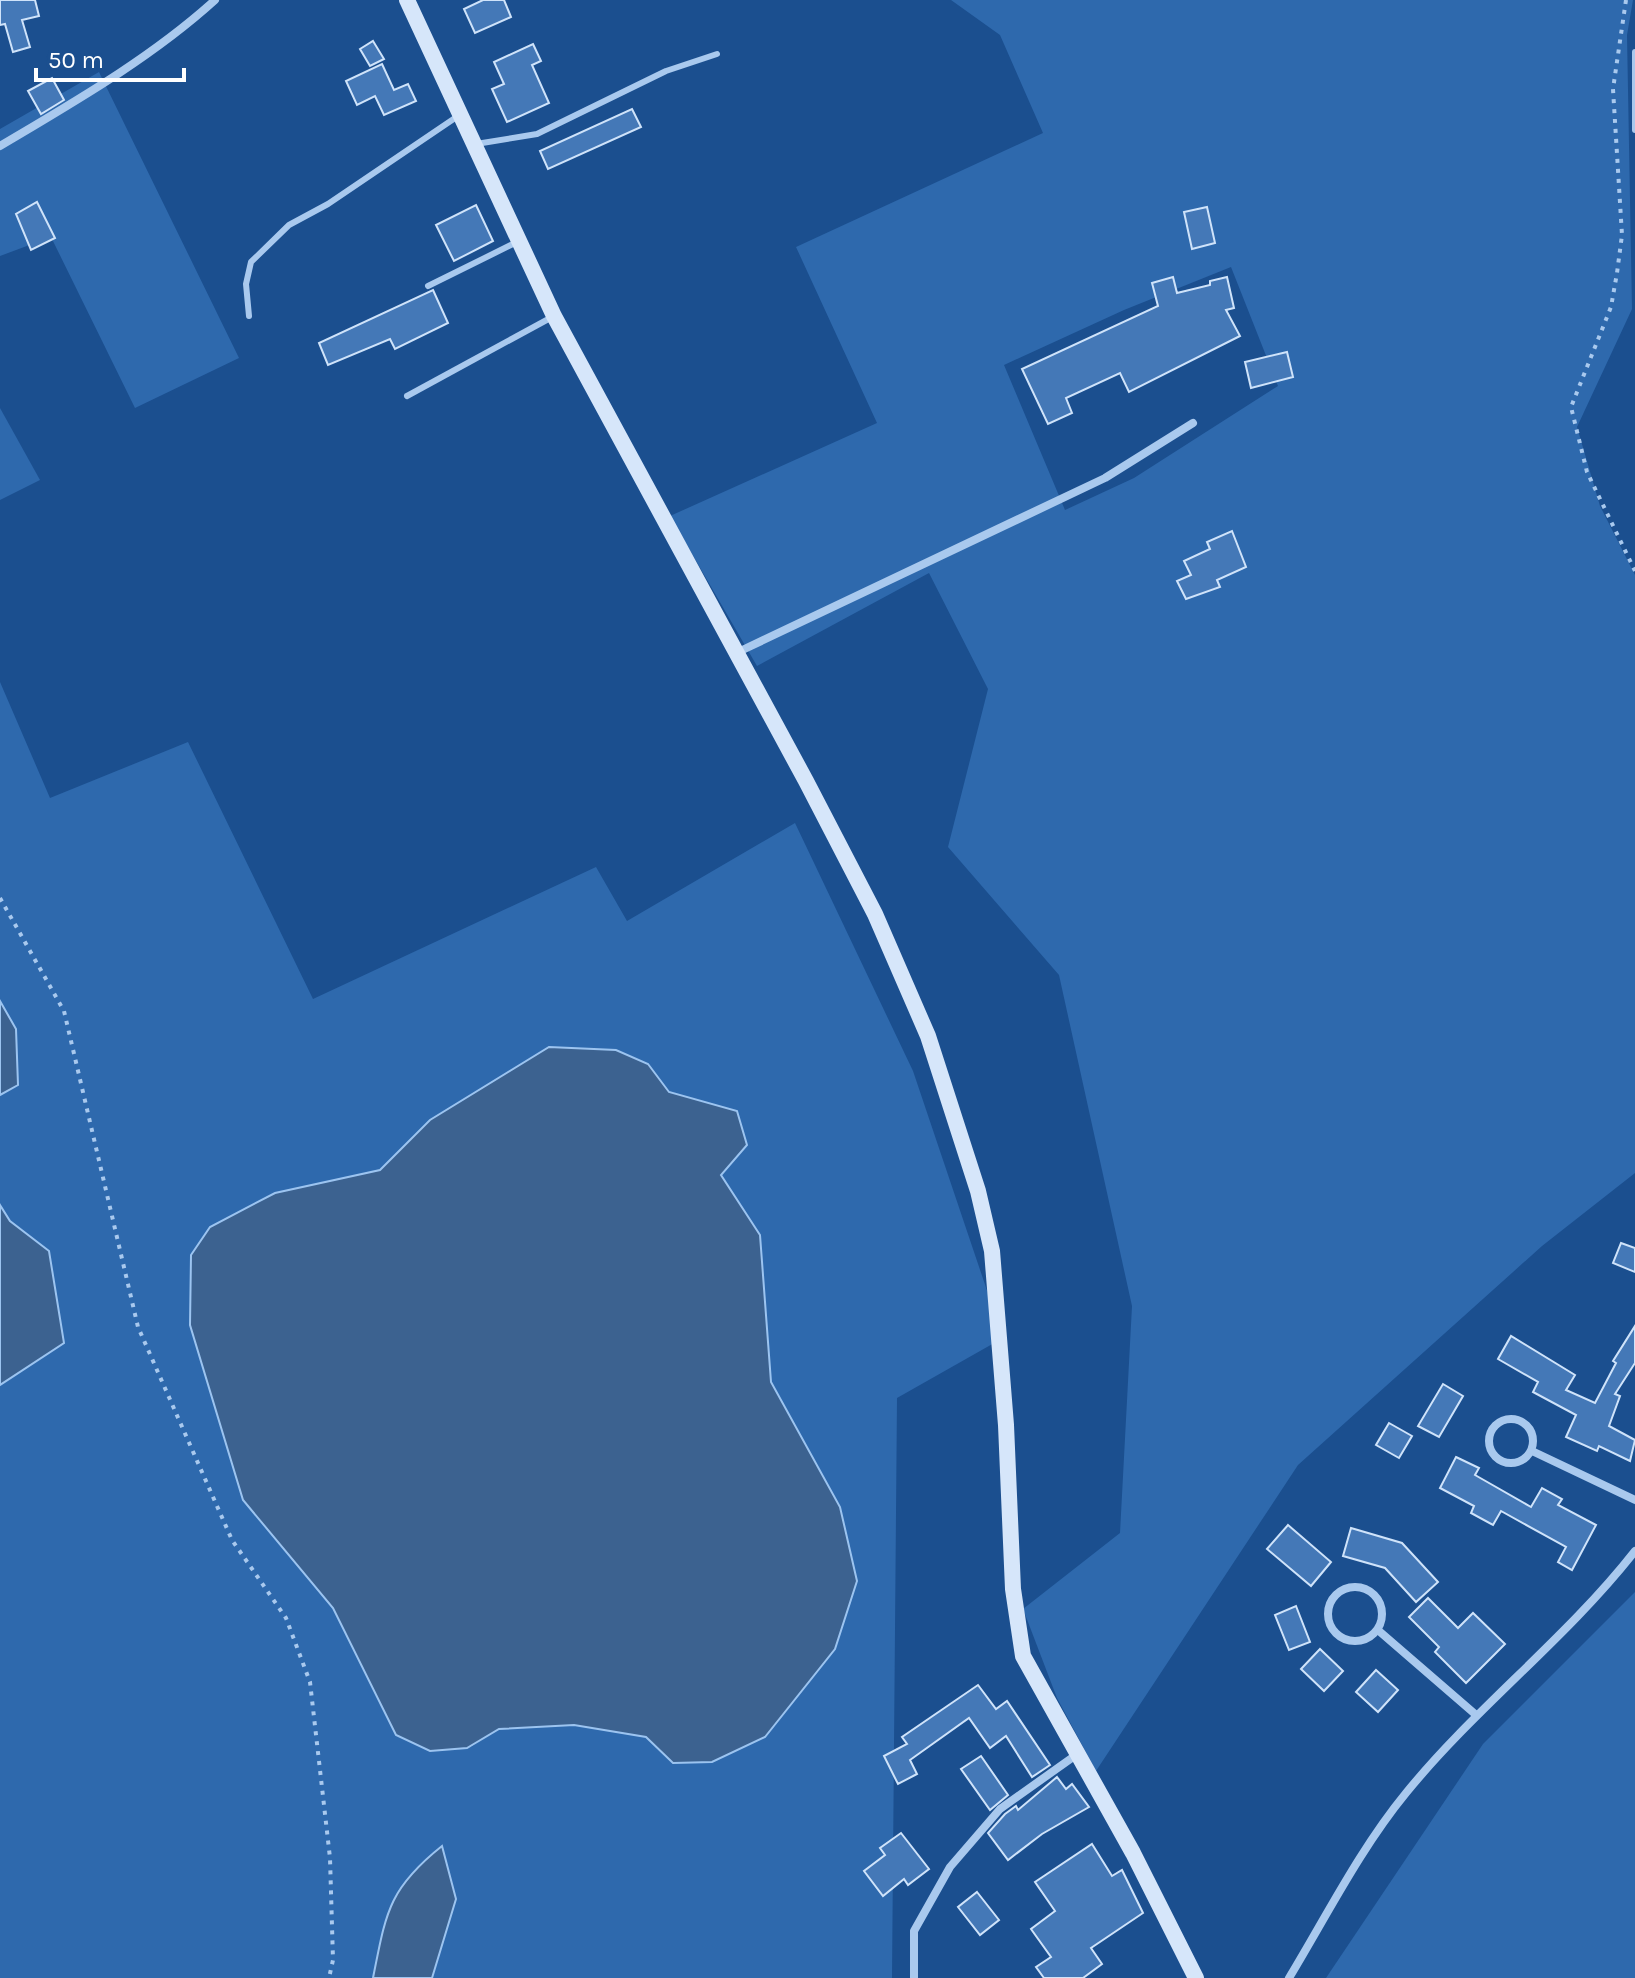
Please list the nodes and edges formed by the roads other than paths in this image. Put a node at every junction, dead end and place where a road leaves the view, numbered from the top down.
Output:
1 (215, 0) edge
2 (407, 0) edge
3 (1635, 52) edge
4 (717, 54) dead end
5 (460, 114) junction
6 (1635, 130) edge
7 (476, 144) junction
8 (0, 146) edge
9 (517, 242) junction
10 (428, 286) dead end
11 (249, 316) dead end
12 (554, 316) junction
13 (407, 396) dead end
14 (1193, 423) dead end
15 (736, 654) junction
16 (1532, 1451) junction
17 (1635, 1500) edge
18 (1635, 1551) edge
19 (1379, 1631) junction
20 (1475, 1714) junction
21 (1076, 1755) junction
22 (914, 1978) edge
23 (1196, 1978) edge
24 (1289, 1978) edge

1 - 8 street
2 - 5 main road
3 - 6 lane
4 - 7 lane
5 - 7 main road
5 - 11 lane
7 - 9 main road
9 - 10 lane
9 - 12 main road
12 - 13 lane
12 - 15 main road
14 - 15 street
15 - 21 main road
16 - 16 street
16 - 17 street
18 - 20 street
19 - 19 street
19 - 20 street
20 - 24 street
21 - 22 street
21 - 23 main road

